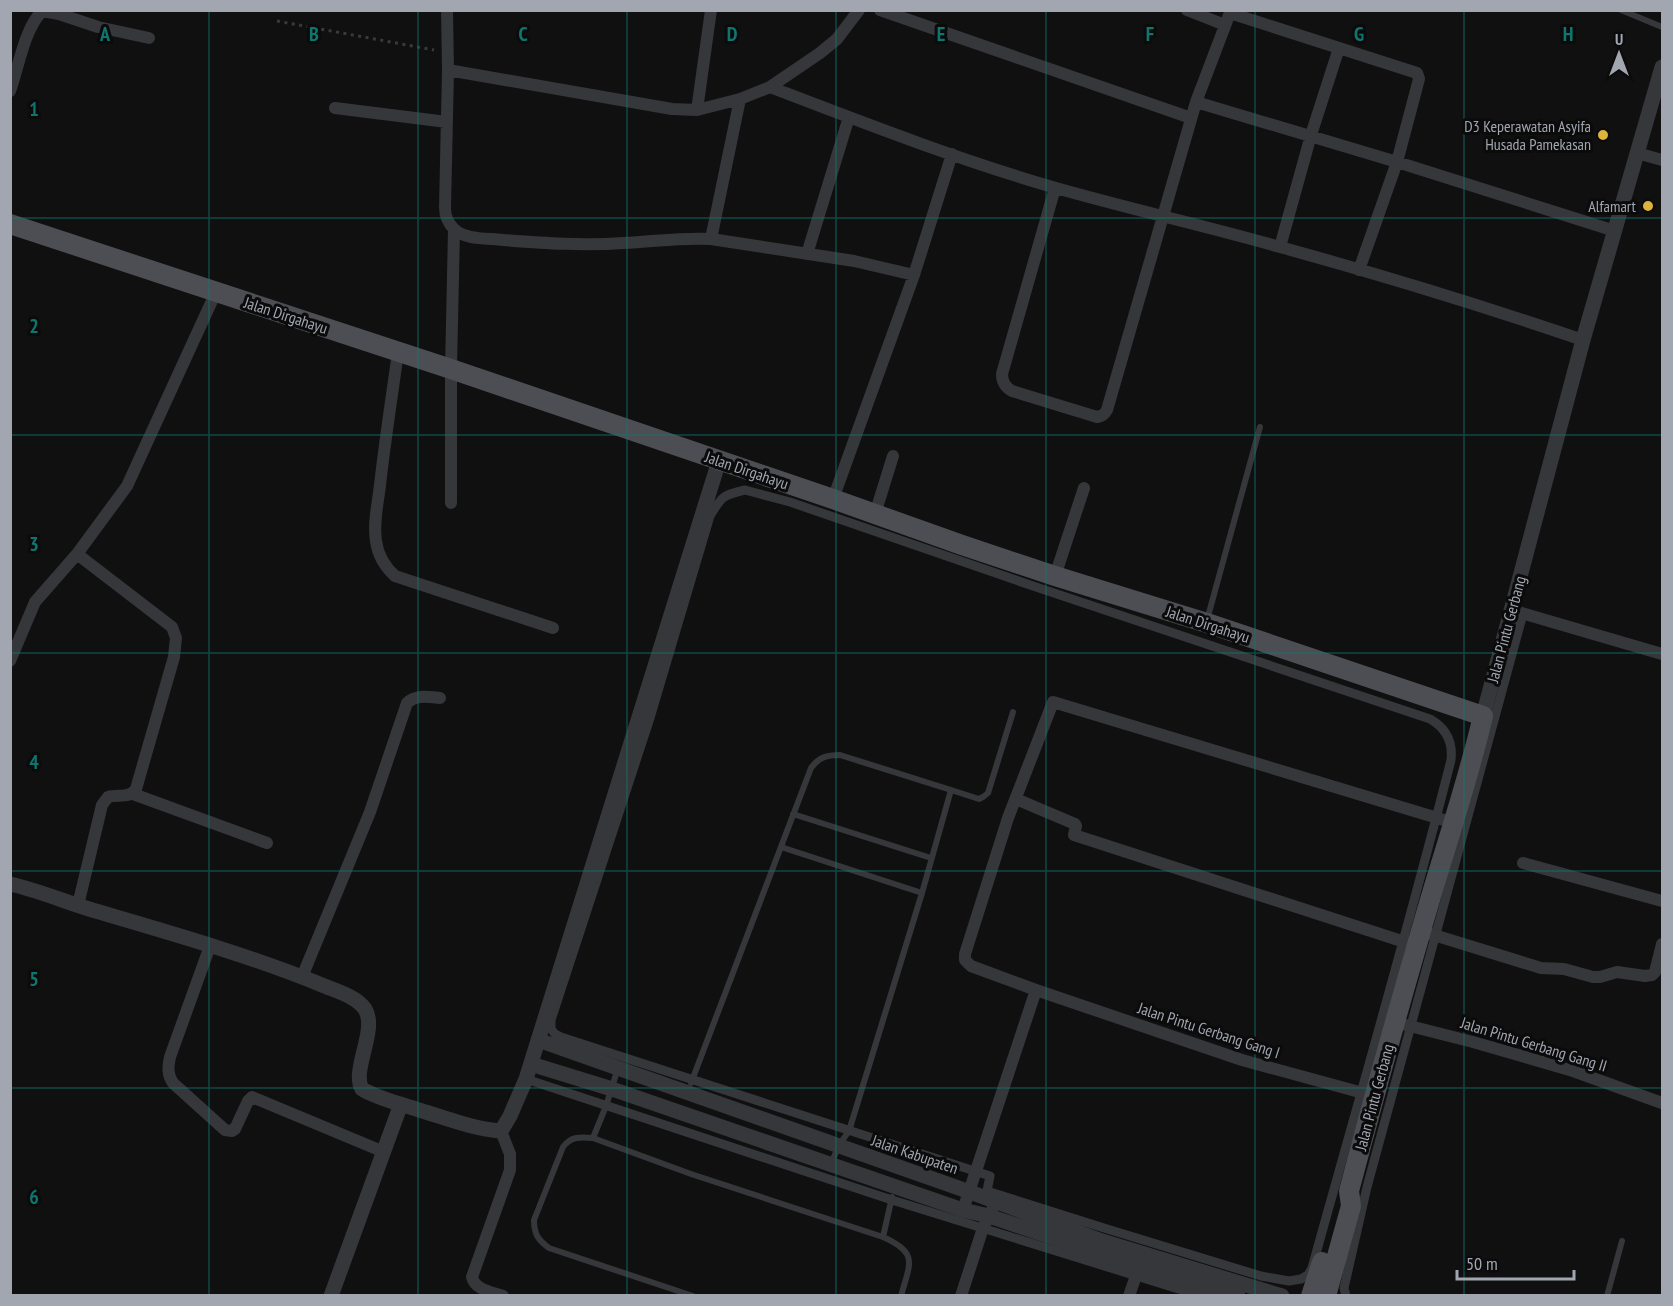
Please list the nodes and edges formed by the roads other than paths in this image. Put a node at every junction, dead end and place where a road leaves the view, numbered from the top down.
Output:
1 (447, 10) edge
2 (711, 10) edge
3 (859, 10) edge
4 (880, 10) edge
5 (1187, 10) edge
6 (1621, 10) edge
7 (1228, 16) edge
8 (1662, 27) edge
9 (149, 38) dead end
10 (1339, 48) junction
11 (1662, 67) edge
12 (448, 70) junction
13 (770, 87) junction
14 (10, 91) edge
15 (740, 99) junction
16 (1196, 102) junction
17 (335, 108) dead end
18 (697, 110) junction
19 (849, 117) junction
20 (1191, 118) junction
21 (447, 122) junction
22 (1311, 135) junction
23 (1638, 153) junction
24 (952, 154) junction
25 (1662, 160) edge
26 (1397, 162) junction
27 (1055, 188) junction
28 (1163, 215) junction
29 (10, 224) edge
30 (454, 230) junction
31 (1615, 231) junction
32 (711, 239) junction
33 (1281, 247) junction
34 (807, 254) junction
35 (1359, 270) junction
36 (915, 275) junction
37 (216, 292) junction
38 (1583, 340) junction
39 (398, 352) junction
40 (451, 369) junction
41 (1260, 427) dead end
42 (893, 456) dead end
43 (719, 461) junction
44 (1084, 488) dead end
45 (833, 499) junction
46 (451, 503) dead end
47 (875, 514) junction
48 (77, 554) junction
49 (1055, 576) junction
50 (1517, 612) junction
51 (1207, 622) junction
52 (553, 628) dead end
53 (1662, 654) edge
54 (10, 661) edge
55 (440, 698) dead end
56 (1012, 712) dead end
57 (1483, 716) junction
58 (951, 790) junction
59 (133, 794) junction
60 (1016, 799) junction
61 (793, 814) junction
62 (1445, 820) junction
63 (267, 843) dead end
64 (781, 847) junction
65 (932, 858) junction
66 (1524, 863) dead end
67 (11, 884) edge
68 (922, 893) junction
69 (1662, 901) edge
70 (78, 905) junction
71 (1419, 939) junction
72 (1662, 944) edge
73 (210, 946) junction
74 (302, 977) junction
75 (1036, 990) junction
76 (1403, 1024) junction
77 (538, 1040) junction
78 (531, 1064) junction
79 (618, 1068) junction
80 (526, 1079) junction
81 (690, 1086) junction
82 (612, 1089) junction
83 (1368, 1094) junction
84 (1662, 1103) edge
85 (401, 1104) junction
86 (606, 1106) junction
87 (680, 1112) junction
88 (501, 1131) junction
89 (849, 1131) junction
90 (593, 1138) junction
91 (839, 1145) junction
92 (384, 1152) junction
93 (830, 1164) junction
94 (899, 1168) junction
95 (977, 1172) junction
96 (970, 1192) junction
97 (893, 1194) junction
98 (996, 1202) junction
99 (963, 1210) junction
100 (986, 1222) junction
101 (883, 1237) junction
102 (1622, 1241) dead end
103 (1327, 1268) junction
104 (1138, 1271) junction
105 (331, 1296) edge
106 (504, 1296) edge
107 (693, 1296) edge
108 (901, 1296) edge
109 (961, 1296) edge
110 (1129, 1296) edge
111 (1201, 1296) edge
112 (1238, 1296) edge
113 (1282, 1296) edge
114 (1311, 1296) edge
115 (1326, 1296) edge
116 (1346, 1296) edge
117 (1607, 1296) edge

1 - 12 street
2 - 18 street
3 - 13 street
4 - 20 street
5 - 7 street
6 - 8 lane
7 - 10 street
7 - 16 street
9 - 14 street
10 - 22 street
10 - 26 street
11 - 23 street, Jalan Pintu Gerbang
12 - 18 street
12 - 21 street
13 - 15 street
13 - 19 street
15 - 18 street
15 - 32 street
16 - 20 street
16 - 22 street
17 - 21 street
19 - 24 street
19 - 34 street
20 - 28 street
21 - 30 street
22 - 26 street
22 - 33 street
23 - 25 street
23 - 31 street, Jalan Pintu Gerbang
24 - 27 street
24 - 36 street
26 - 31 street
26 - 35 street
27 - 28 street
27 - 28 street
28 - 33 street
29 - 37 main road, Jalan Dirgahayu
30 - 32 street
30 - 40 street
31 - 38 street, Jalan Pintu Gerbang
32 - 34 street
33 - 35 street
34 - 36 street
35 - 38 street
36 - 45 street
37 - 39 main road, Jalan Dirgahayu
37 - 48 street
38 - 50 street, Jalan Pintu Gerbang
39 - 40 main road, Jalan Dirgahayu
39 - 52 street
40 - 43 main road, Jalan Dirgahayu
40 - 46 street
41 - 51 lane
42 - 47 street
43 - 45 main road, Jalan Dirgahayu
43 - 77 street
44 - 49 street
45 - 47 main road, Jalan Dirgahayu
47 - 49 main road, Jalan Dirgahayu
48 - 54 street
48 - 59 street
49 - 51 main road, Jalan Dirgahayu
50 - 53 street
50 - 57 street, Jalan Pintu Gerbang
50 - 71 street
51 - 57 main road, Jalan Dirgahayu
55 - 74 street
56 - 58 lane
57 - 62 main road, Jalan Pintu Gerbang
58 - 61 lane
58 - 65 lane
59 - 63 street
59 - 70 street
60 - 62 street
60 - 71 street
60 - 75 street, Jalan Pintu Gerbang Gang I
61 - 64 lane
61 - 65 lane
62 - 71 main road, Jalan Pintu Gerbang
62 - 81 street
64 - 68 lane
64 - 81 lane
65 - 68 lane
66 - 69 street
67 - 70 street
68 - 89 lane
70 - 73 street
71 - 72 street
71 - 76 main road, Jalan Pintu Gerbang
71 - 83 street
73 - 74 street
73 - 92 street
74 - 85 street
75 - 83 street, Jalan Pintu Gerbang Gang I
75 - 95 street
76 - 83 main road, Jalan Pintu Gerbang
76 - 84 street, Jalan Pintu Gerbang Gang II
76 - 116 street
77 - 78 street
77 - 79 street, Jalan Kabupaten
78 - 80 street
78 - 82 street
79 - 81 street, Jalan Kabupaten
79 - 82 lane
80 - 86 street
80 - 88 street
81 - 87 lane
81 - 89 street
81 - 91 street, Jalan Kabupaten
82 - 86 lane
82 - 87 street
83 - 95 street
83 - 103 main road, Jalan Pintu Gerbang
85 - 88 street
85 - 92 street
86 - 90 lane
86 - 97 street
87 - 93 street
88 - 106 street
89 - 91 lane
89 - 95 street
90 - 101 lane
90 - 107 lane
91 - 93 lane
91 - 94 street, Jalan Kabupaten
92 - 105 street
93 - 97 street
94 - 96 street, Jalan Kabupaten
94 - 97 lane
95 - 96 street
96 - 98 street, Jalan Kabupaten
96 - 99 street
97 - 99 street
97 - 100 street
97 - 101 lane
98 - 100 street
98 - 113 street, Jalan Kabupaten
99 - 100 street
100 - 104 street
100 - 109 street
101 - 108 lane
102 - 117 lane
103 - 114 main road
103 - 115 main road
104 - 110 street
104 - 111 street
104 - 112 street

